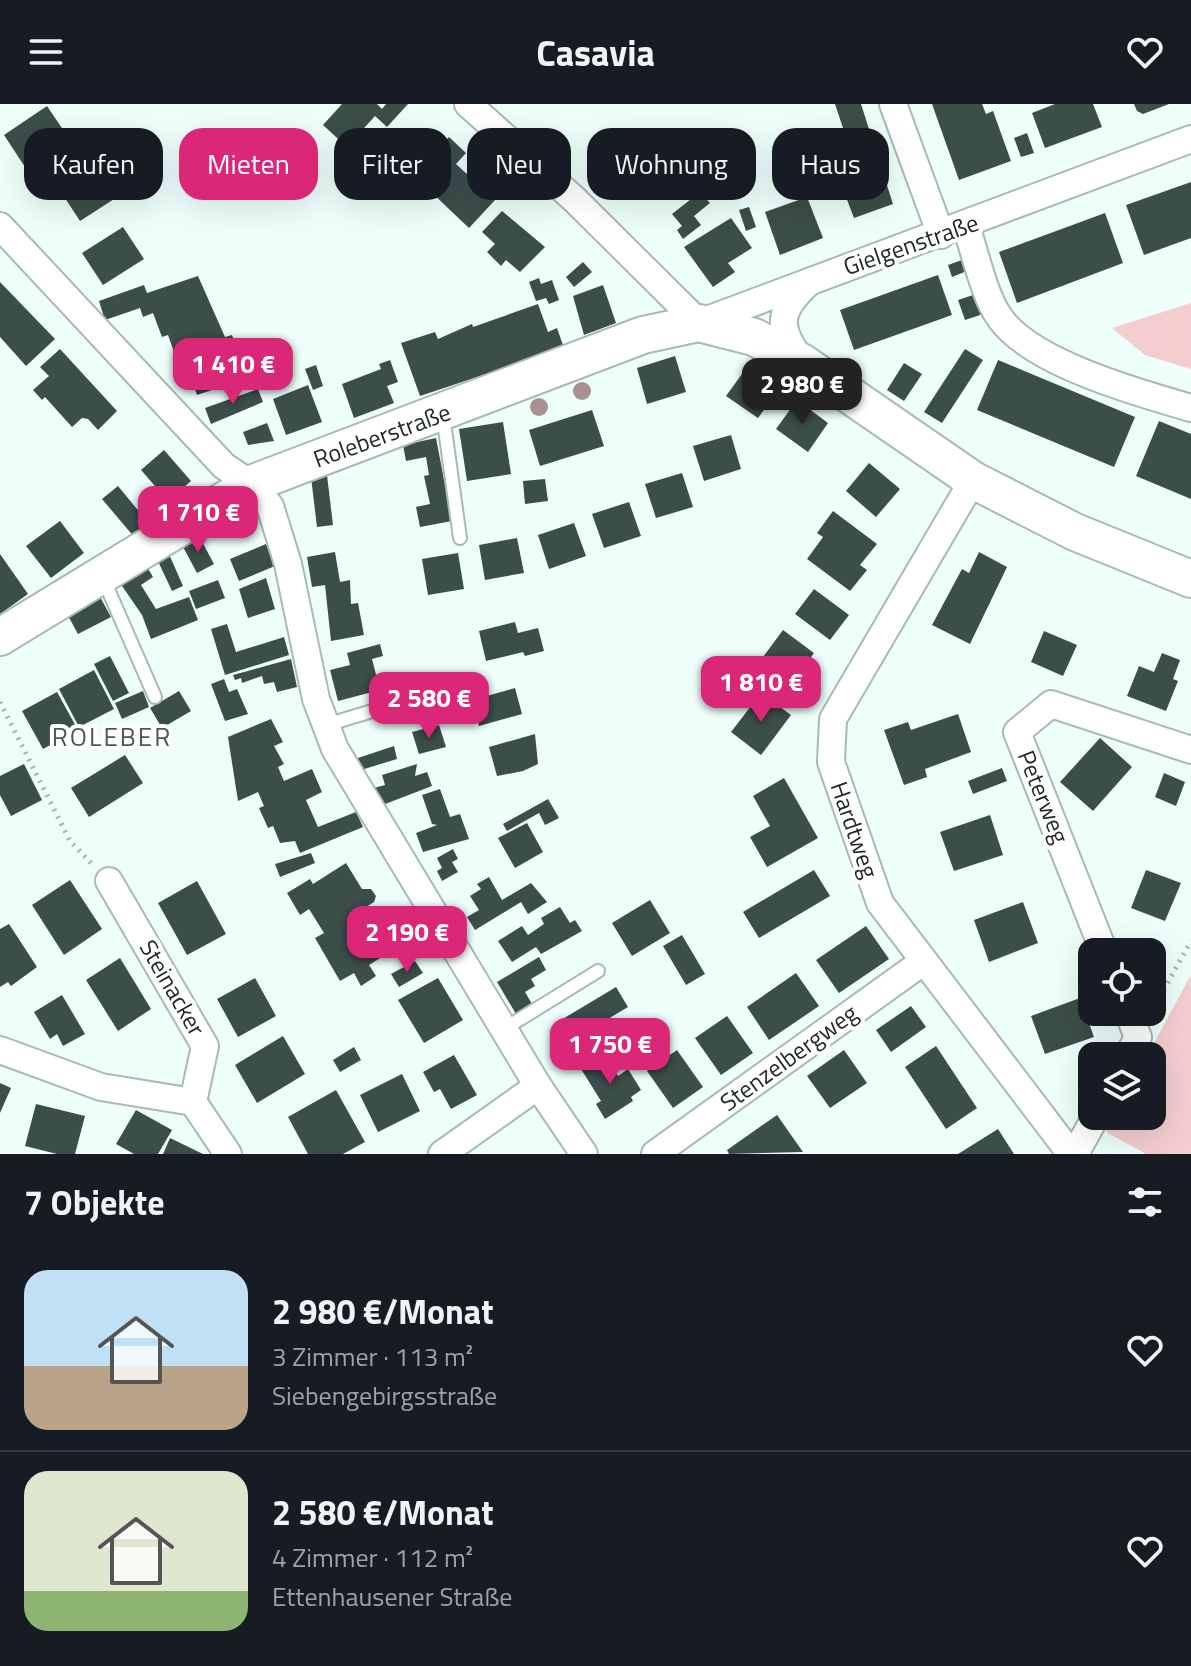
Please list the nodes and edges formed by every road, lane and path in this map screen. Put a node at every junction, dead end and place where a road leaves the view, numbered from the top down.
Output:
1 (468, 104) edge
2 (893, 104) edge
3 (1191, 139) edge
4 (0, 226) edge
5 (954, 230) junction
6 (809, 281) junction
7 (699, 323) junction
8 (803, 363) junction
9 (1191, 408) edge
10 (443, 414) junction
11 (973, 480) junction
12 (251, 484) junction
13 (460, 538) dead end
14 (102, 575) junction
15 (1191, 579) edge
16 (0, 637) edge
17 (445, 689) dead end
18 (155, 697) dead end
19 (0, 702) edge
20 (326, 725) junction
21 (1191, 750) edge
22 (109, 881) joint
23 (1098, 938) edge
24 (1191, 941) edge
25 (924, 961) junction
26 (598, 971) dead end
27 (1166, 987) edge
28 (504, 1029) junction
29 (0, 1050) edge
30 (538, 1086) junction
31 (193, 1102) junction
32 (1088, 1130) edge
33 (228, 1154) edge
34 (442, 1154) edge
35 (584, 1154) edge
36 (655, 1154) edge
37 (1073, 1154) edge

1 - 7 street
2 - 5 street
3 - 5 street, Gielgenstraße
4 - 12 street
5 - 6 street, Gielgenstraße
5 - 9 street
6 - 7 street, Gielgenstraße
6 - 8 street
7 - 8 main road
7 - 10 main road, Roleberstraße
8 - 11 main road
10 - 12 main road, Roleberstraße
10 - 13 lane
11 - 15 main road
11 - 25 street, Hardtweg
12 - 14 main road, Roleberstraße
12 - 20 street
14 - 16 main road, Roleberstraße
14 - 18 lane
17 - 20 lane
19 - 22 path
20 - 28 street
21 - 23 street, Peterweg
22 - 31 street, Steinacker
24 - 27 path
25 - 36 street, Stenzelbergweg
25 - 37 street, Hardtweg
26 - 28 lane
28 - 30 street
29 - 31 street
30 - 34 street
30 - 35 street
31 - 33 street
32 - 37 street

